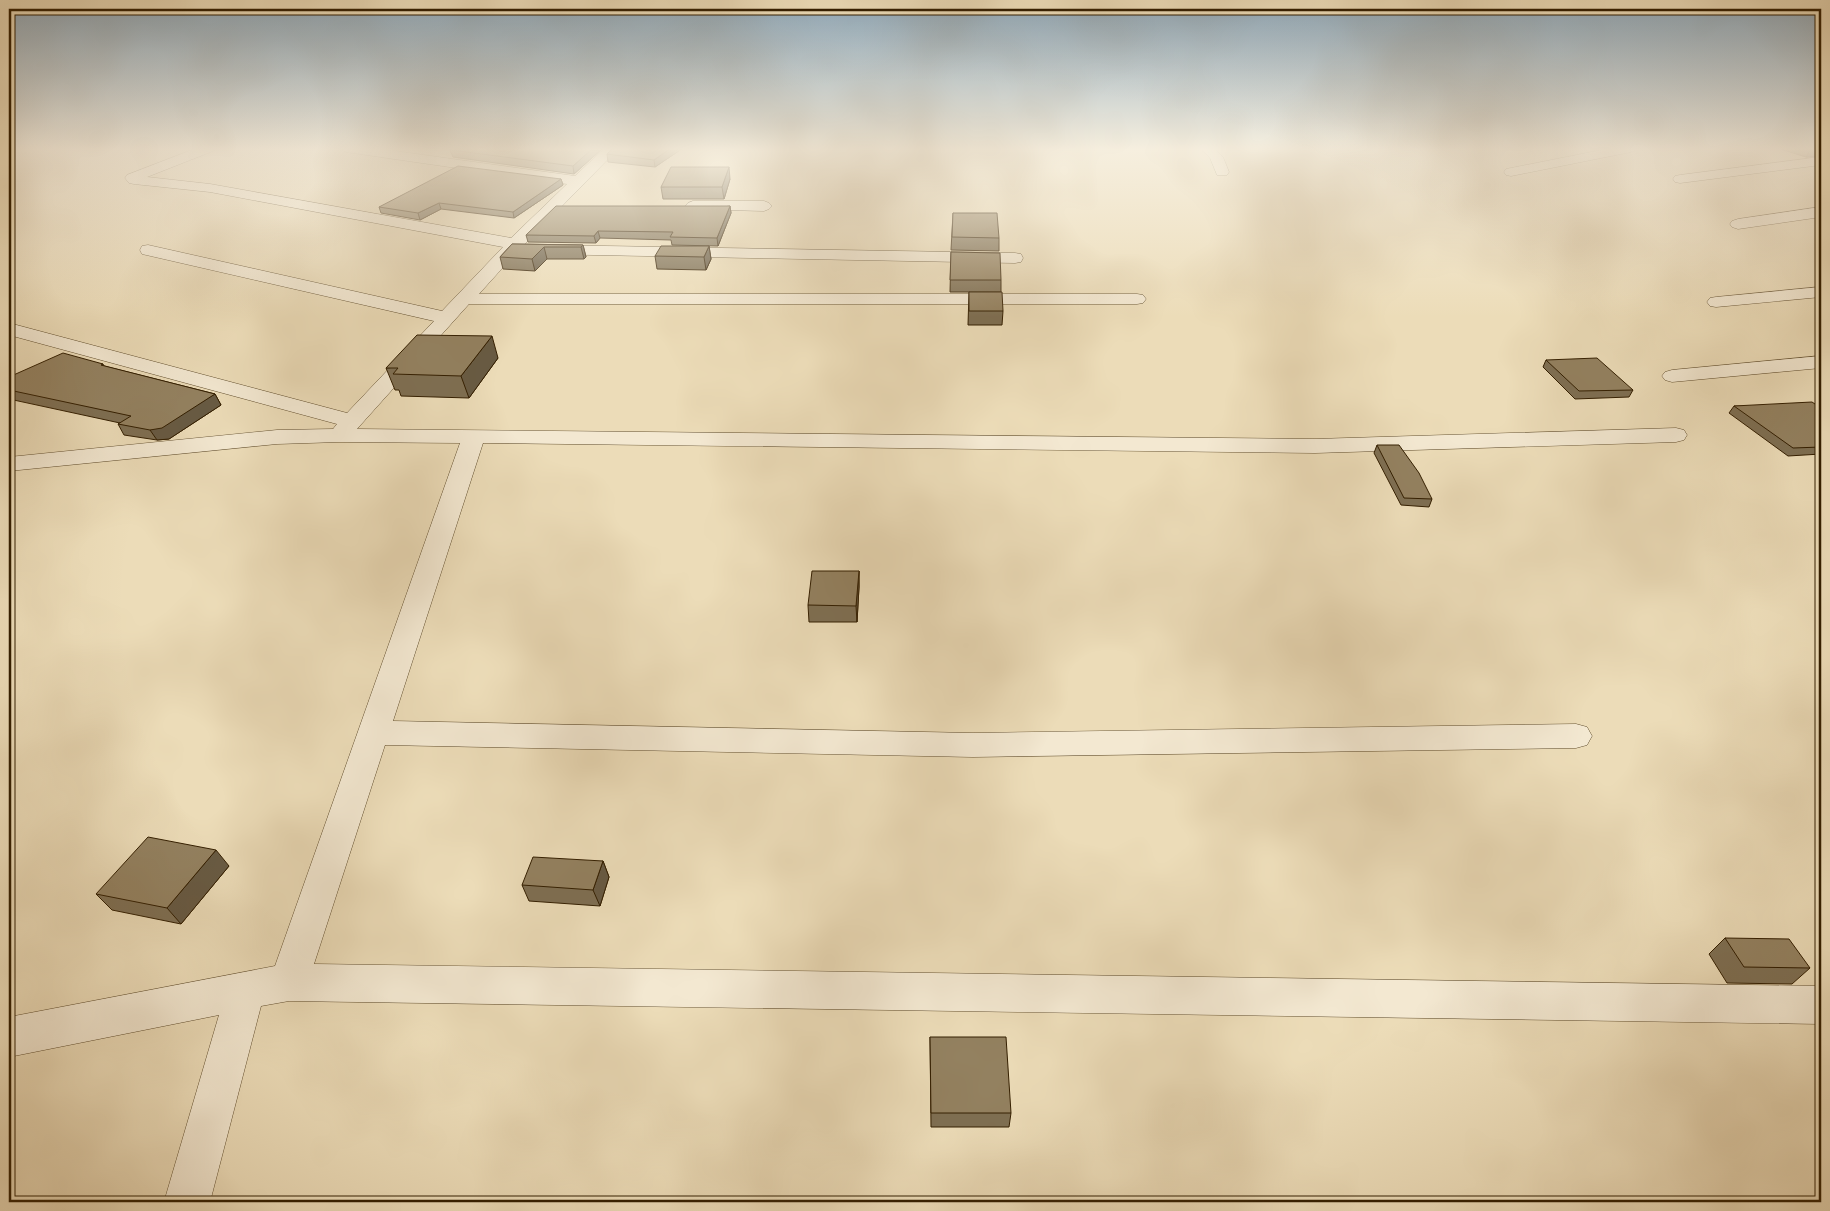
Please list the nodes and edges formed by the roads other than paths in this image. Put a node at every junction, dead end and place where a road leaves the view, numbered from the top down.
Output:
1 (295, 205) edge
2 (553, 206) joint
3 (572, 206) edge
4 (678, 206) edge
5 (764, 206) dead end
6 (1821, 212) edge
7 (1738, 224) dead end
8 (513, 247) junction
9 (148, 250) dead end
10 (1015, 258) dead end
11 (1821, 292) edge
12 (1137, 298) dead end
13 (464, 299) junction
14 (1716, 302) dead end
15 (447, 318) junction
16 (9, 329) edge
17 (1821, 362) edge
18 (1672, 376) dead end
19 (346, 428) junction
20 (1676, 435) dead end
21 (474, 436) junction
22 (9, 464) edge
23 (373, 733) junction
24 (1576, 736) dead end
25 (289, 982) junction
26 (246, 990) junction
27 (1821, 1005) edge
28 (9, 1036) edge
29 (187, 1202) edge

1 - 8 street
2 - 3 street
2 - 8 street
4 - 5 street
6 - 7 street
8 - 10 street
8 - 13 street
9 - 15 street
11 - 14 street
12 - 13 street
13 - 15 street
15 - 19 street
16 - 19 street
17 - 18 street
19 - 21 street
19 - 22 street
20 - 21 street
21 - 23 street
23 - 24 street
23 - 25 street
25 - 26 street
25 - 27 street
26 - 28 street
26 - 29 street

